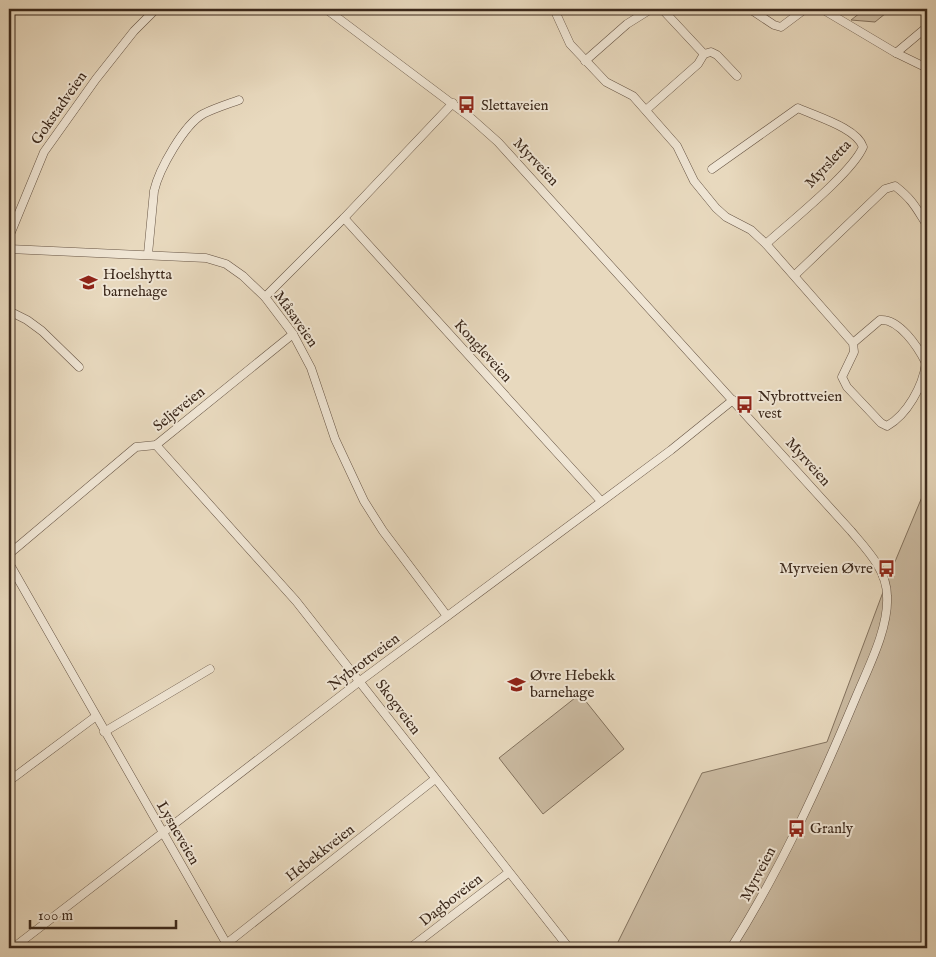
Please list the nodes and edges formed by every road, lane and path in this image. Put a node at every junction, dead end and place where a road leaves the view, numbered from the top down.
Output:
1 (156, 9) edge
2 (326, 9) edge
3 (554, 9) edge
4 (651, 9) edge
5 (662, 9) edge
6 (750, 9) edge
7 (806, 9) edge
8 (822, 9) edge
9 (927, 27) edge
10 (896, 53) junction
11 (704, 54) junction
12 (585, 61) junction
13 (927, 68) edge
14 (737, 76) dead end
15 (239, 100) dead end
16 (453, 104) junction
17 (646, 110) junction
18 (712, 169) dead end
19 (927, 206) edge
20 (920, 211) junction
21 (344, 218) junction
22 (927, 226) edge
23 (9, 237) edge
24 (766, 244) junction
25 (9, 249) edge
26 (148, 254) junction
27 (795, 275) junction
28 (265, 297) junction
29 (9, 311) edge
30 (293, 334) junction
31 (853, 343) junction
32 (79, 367) dead end
33 (733, 400) junction
34 (156, 445) junction
35 (601, 501) junction
36 (9, 554) edge
37 (9, 563) edge
38 (447, 616) junction
39 (210, 669) dead end
40 (360, 681) junction
41 (95, 718) junction
42 (104, 732) junction
43 (435, 779) junction
44 (9, 781) edge
45 (161, 833) junction
46 (508, 873) junction
47 (226, 947) edge
48 (13, 948) edge
49 (410, 948) edge
50 (569, 948) edge
51 (731, 948) edge

1 - 23 street, Gokstadveien
2 - 16 street, Myrveien
3 - 12 street
4 - 12 street
5 - 11 street
6 - 7 street
8 - 10 street
9 - 10 street
10 - 13 street
11 - 14 street
11 - 17 street
12 - 17 street
15 - 26 street
16 - 21 street
16 - 33 street, Myrveien
17 - 24 street
18 - 24 street, Myrsletta
19 - 20 street
20 - 22 street
20 - 27 street
21 - 28 street
21 - 35 street, Kongleveien
24 - 27 street
25 - 26 street, Måsaveien
26 - 28 street, Måsaveien
27 - 31 street
28 - 30 street, Måsaveien
29 - 32 street
30 - 34 street, Seljeveien
30 - 38 street, Måsaveien
31 - 31 street
33 - 35 street, Nybrottveien
33 - 51 street, Myrveien
34 - 36 street, Seljeveien
34 - 40 street, Skogveien
35 - 38 street, Nybrottveien
37 - 41 street, Lysneveien
38 - 40 street, Nybrottveien
39 - 42 street
40 - 43 street, Skogveien
40 - 45 street, Nybrottveien
41 - 42 street, Lysneveien
41 - 44 street
42 - 45 street, Lysneveien
43 - 46 street, Skogveien
43 - 47 street, Hebekkveien
45 - 47 street, Lysneveien
45 - 48 street, Nybrottveien
46 - 49 street, Dagboveien
46 - 50 street, Skogveien

